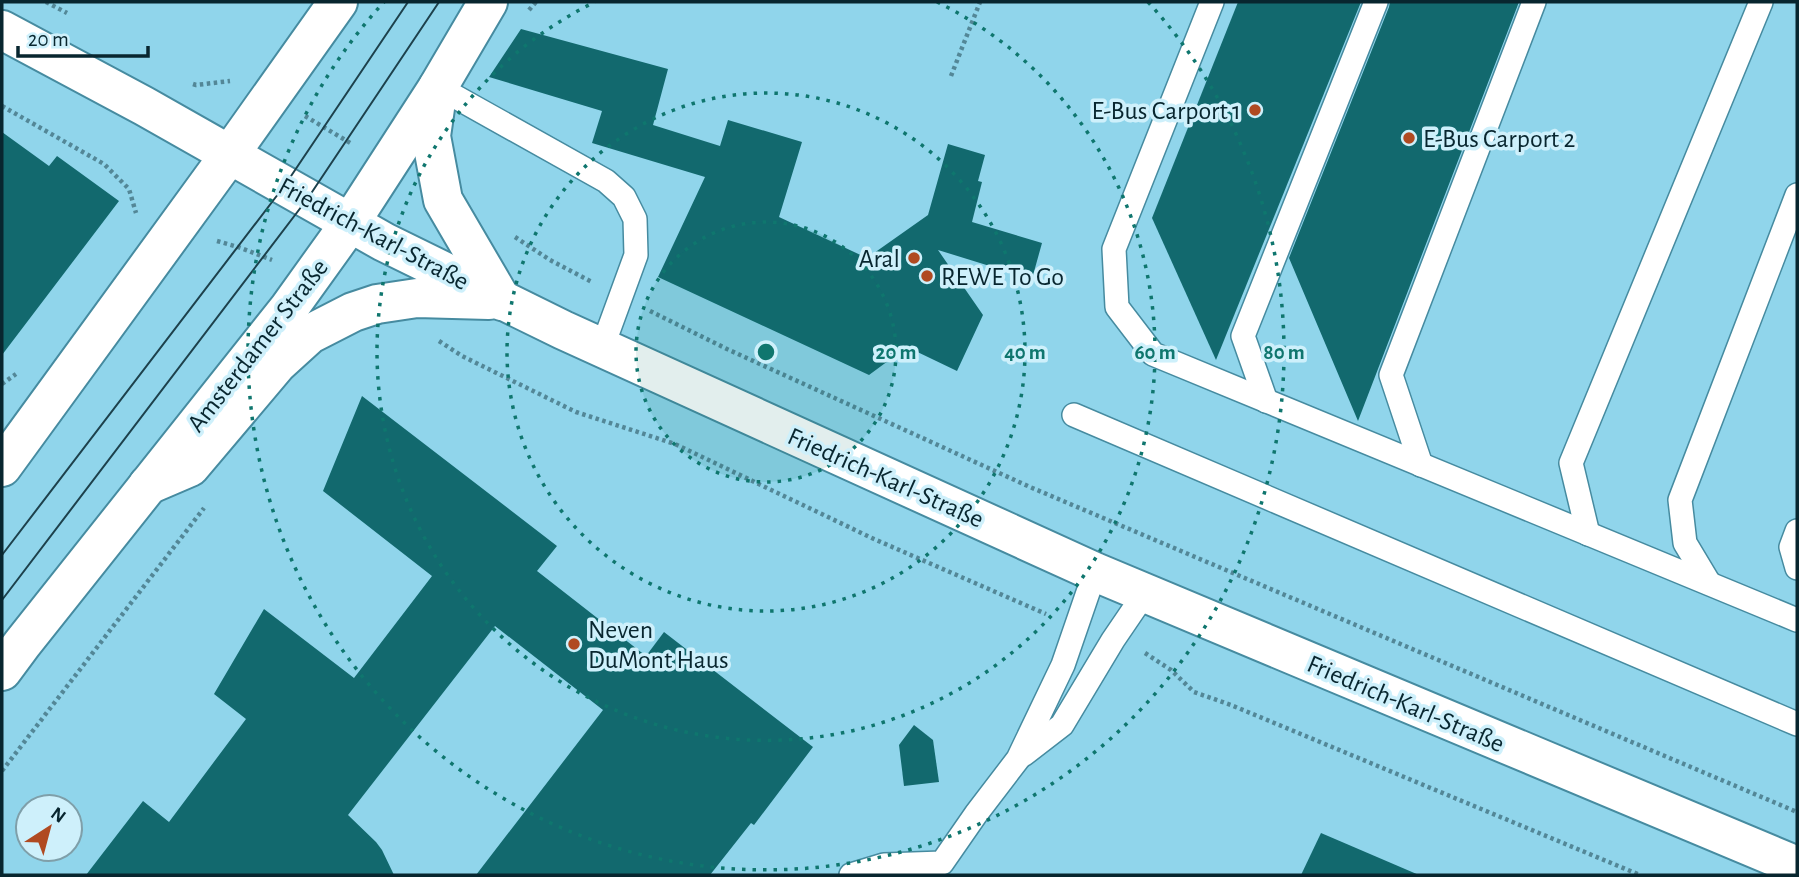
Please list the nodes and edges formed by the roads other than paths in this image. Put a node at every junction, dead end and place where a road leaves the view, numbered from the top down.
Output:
1 (338, 2) edge
2 (488, 2) edge
3 (1212, 2) edge
4 (1376, 2) edge
5 (1534, 2) edge
6 (1761, 2) edge
7 (2, 30) edge
8 (438, 87) junction
9 (230, 154) junction
10 (1797, 195) edge
11 (350, 223) junction
12 (502, 301) junction
13 (602, 348) junction
14 (1266, 401) junction
15 (1074, 415) dead end
16 (1421, 465) junction
17 (2, 467) edge
18 (148, 485) junction
19 (1797, 531) edge
20 (1588, 534) junction
21 (1797, 568) edge
22 (1095, 572) junction
23 (1709, 583) junction
24 (1145, 593) junction
25 (1797, 620) edge
26 (2, 671) edge
27 (1797, 724) edge
28 (1018, 760) junction
29 (1797, 866) edge
30 (950, 869) edge
31 (852, 875) edge

1 - 9 main road
2 - 8 main road, Amsterdamer Straße
3 - 14 lane
4 - 14 lane
5 - 16 lane
6 - 20 lane
7 - 9 main road, Friedrich-Karl-Straße
8 - 11 main road, Amsterdamer Straße
8 - 12 main road
8 - 13 lane
9 - 11 main road, Friedrich-Karl-Straße
9 - 17 main road
10 - 23 lane
11 - 12 main road, Friedrich-Karl-Straße
11 - 18 main road, Amsterdamer Straße
12 - 13 main road, Friedrich-Karl-Straße
12 - 18 main road
13 - 22 main road, Friedrich-Karl-Straße
14 - 16 lane
15 - 27 lane
16 - 20 lane
18 - 26 main road, Amsterdamer Straße
19 - 21 lane
20 - 23 lane
22 - 24 main road, Friedrich-Karl-Straße
22 - 28 lane
23 - 25 lane
24 - 28 lane
24 - 29 main road, Friedrich-Karl-Straße
28 - 30 lane
30 - 31 lane

